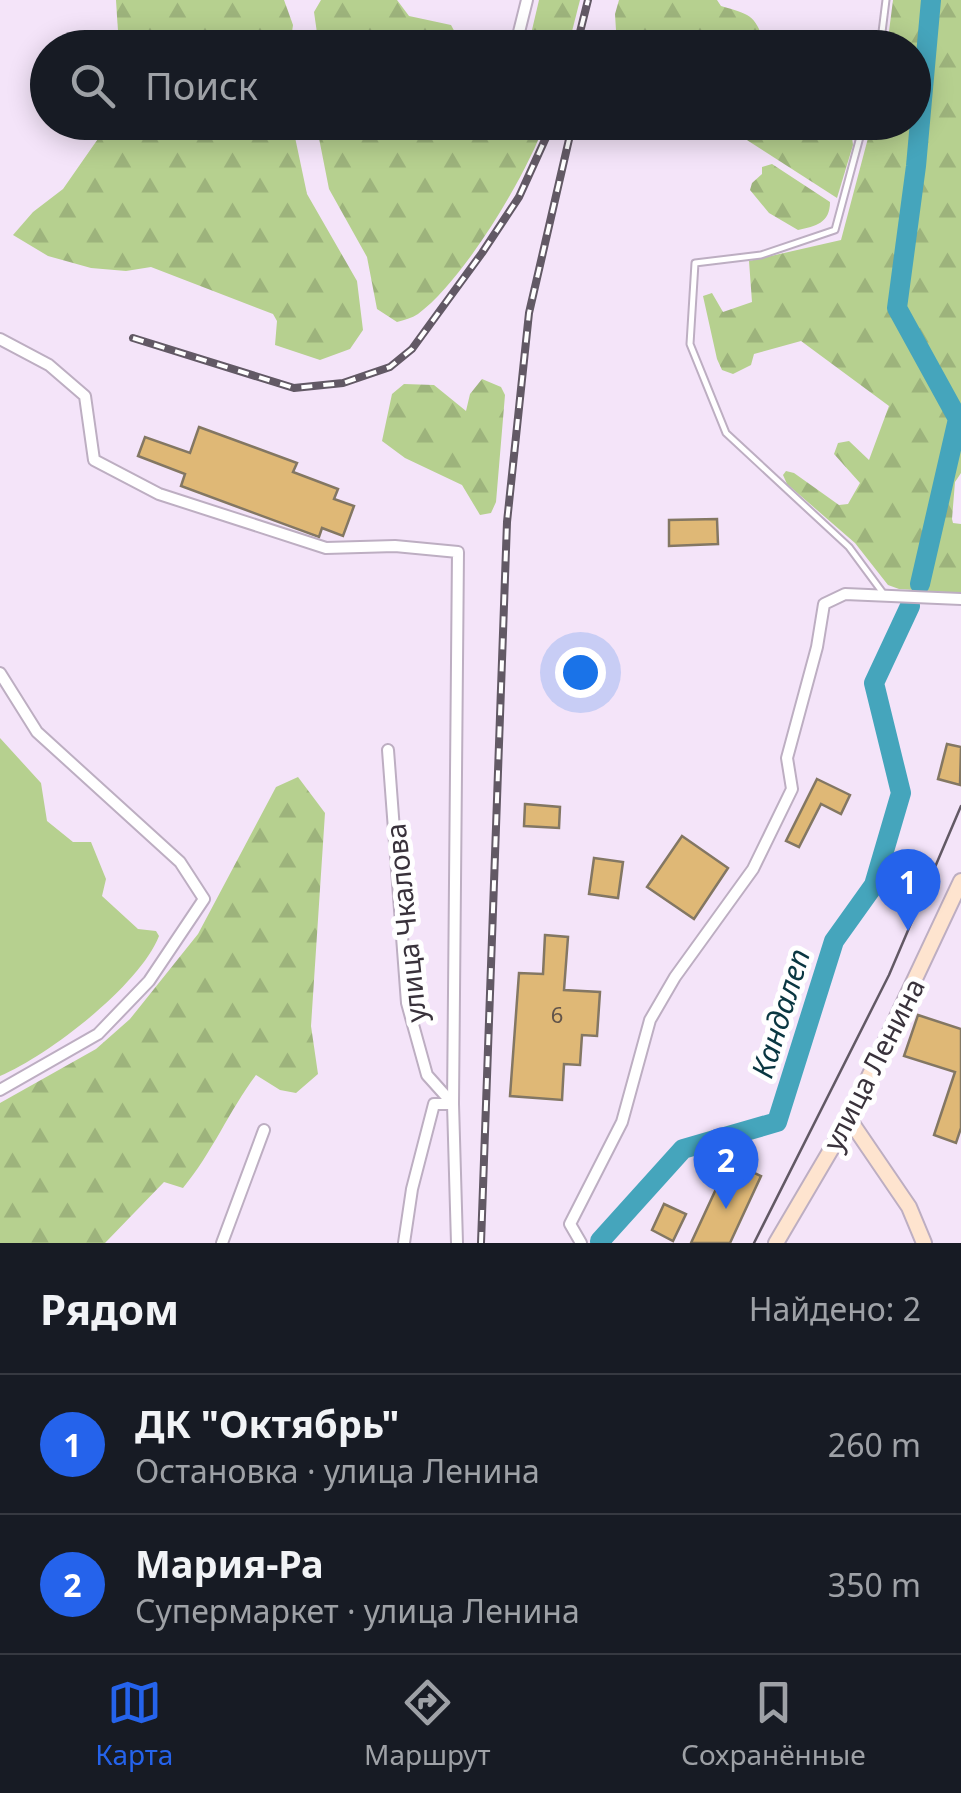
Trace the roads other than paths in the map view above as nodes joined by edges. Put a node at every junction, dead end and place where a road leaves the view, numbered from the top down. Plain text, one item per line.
1 (527, 0) edge
2 (886, 0) edge
3 (520, 30) edge
4 (882, 30) edge
5 (859, 140) edge
6 (0, 338) edge
7 (886, 597) junction
8 (961, 599) edge
9 (0, 673) edge
10 (388, 750) dead end
11 (961, 882) edge
12 (0, 1090) edge
13 (452, 1104) junction
14 (848, 1119) junction
15 (264, 1130) dead end
16 (222, 1243) edge
17 (404, 1243) edge
18 (457, 1243) edge
19 (581, 1243) edge
20 (776, 1243) edge
21 (924, 1243) edge

1 - 3 street
2 - 4 lane
5 - 7 lane
6 - 13 street
7 - 8 street
7 - 19 street
9 - 12 street
10 - 13 street, улица Чкалова
11 - 14 main road, улица Ленина
13 - 17 street
13 - 18 street
14 - 20 main road, улица Ленина
14 - 21 main road
15 - 16 street

